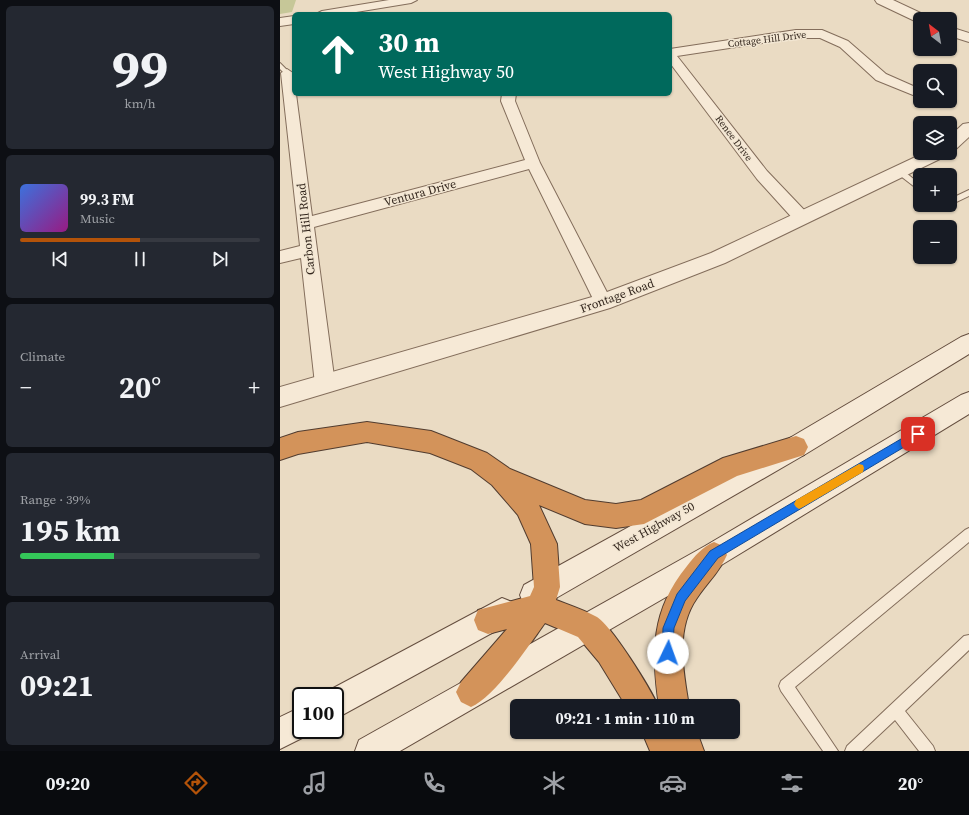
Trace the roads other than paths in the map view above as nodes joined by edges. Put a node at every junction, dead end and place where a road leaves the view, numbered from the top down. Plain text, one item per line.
1 (411, 0) edge
2 (882, 0) edge
3 (335, 12) edge
4 (913, 15) edge
5 (292, 20) edge
6 (280, 22) edge
7 (957, 33) edge
8 (969, 38) edge
9 (672, 54) edge
10 (672, 57) edge
11 (284, 69) edge
12 (913, 91) edge
13 (509, 96) edge
14 (969, 128) edge
15 (957, 139) edge
16 (924, 160) edge
17 (533, 163) junction
18 (901, 172) junction
19 (913, 182) edge
20 (969, 193) edge
21 (957, 199) edge
22 (802, 218) junction
23 (306, 222) junction
24 (308, 250) junction
25 (280, 257) edge
26 (603, 302) junction
27 (969, 343) edge
28 (325, 384) junction
29 (280, 397) edge
30 (969, 402) edge
31 (796, 447) junction
32 (280, 449) edge
33 (501, 478) junction
34 (969, 534) edge
35 (714, 555) junction
36 (544, 597) junction
37 (488, 620) joint
38 (588, 627) junction
39 (969, 641) edge
40 (471, 692) junction
41 (344, 699) edge
42 (639, 699) edge
43 (673, 699) edge
44 (895, 709) junction
45 (292, 727) edge
46 (280, 734) edge
47 (661, 739) edge
48 (685, 739) edge
49 (370, 751) edge
50 (667, 751) edge
51 (689, 751) edge
52 (831, 751) edge
53 (852, 751) edge
54 (928, 751) edge

1 - 3 street
2 - 4 main road
5 - 6 street
7 - 8 main road
9 - 12 street, Cottage Hill Drive
10 - 22 street, Renee Drive
11 - 23 street, Carbon Hill Road
13 - 17 street
14 - 15 main road
16 - 18 main road, Frontage Road
17 - 23 street, Ventura Drive
17 - 26 street
18 - 19 lane
18 - 22 main road, Frontage Road
20 - 21 lane
22 - 26 main road, Frontage Road
23 - 24 street, Carbon Hill Road
24 - 25 street
24 - 28 street, Carbon Hill Road
26 - 28 main road, Frontage Road
27 - 31 main road, West Highway 50
28 - 29 main road, Frontage Road
30 - 35 main road
31 - 33 highway
31 - 36 main road, West Highway 50
32 - 33 highway
33 - 36 highway
34 - 52 lane
35 - 38 main road
35 - 43 highway
36 - 37 highway
36 - 38 highway
36 - 40 highway
37 - 41 main road
38 - 40 main road
38 - 42 highway
39 - 44 lane
40 - 49 main road
44 - 53 lane
44 - 54 lane
45 - 46 main road
47 - 50 highway
48 - 51 highway

